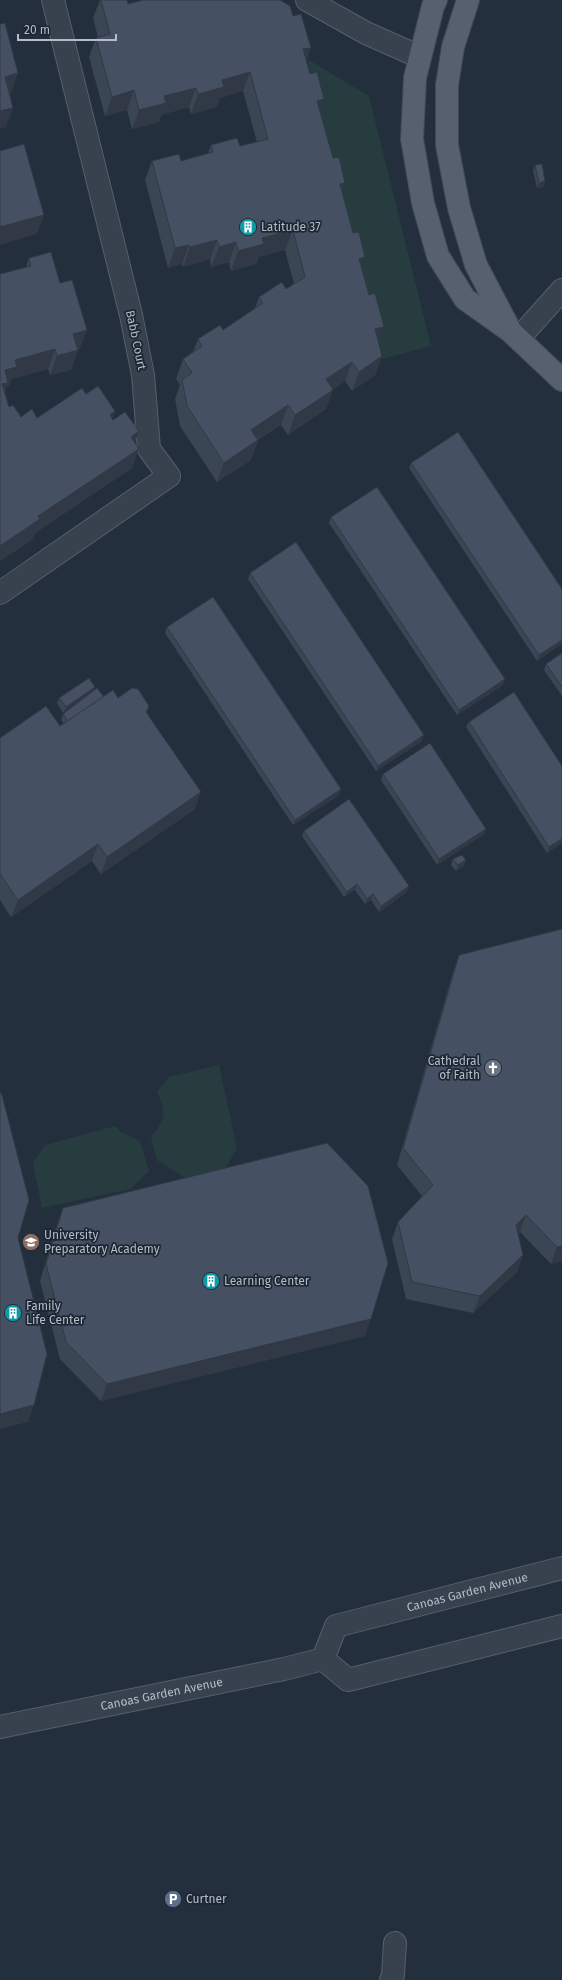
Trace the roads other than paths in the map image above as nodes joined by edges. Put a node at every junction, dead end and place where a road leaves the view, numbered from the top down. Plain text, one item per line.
1 (53, 0) edge
2 (307, 0) edge
3 (436, 0) edge
4 (468, 0) edge
5 (420, 57) junction
6 (562, 290) edge
7 (515, 334) junction
8 (562, 380) edge
9 (0, 593) edge
10 (562, 1568) edge
11 (562, 1626) edge
12 (323, 1659) junction
13 (0, 1727) edge
14 (394, 1944) dead end
15 (391, 1980) edge

1 - 9 street, Babb Court
2 - 5 street
3 - 5 main road
4 - 7 main road
5 - 7 main road
6 - 7 street
7 - 8 main road
10 - 12 street, Canoas Garden Avenue
11 - 12 street
12 - 13 street, Canoas Garden Avenue
14 - 15 street

